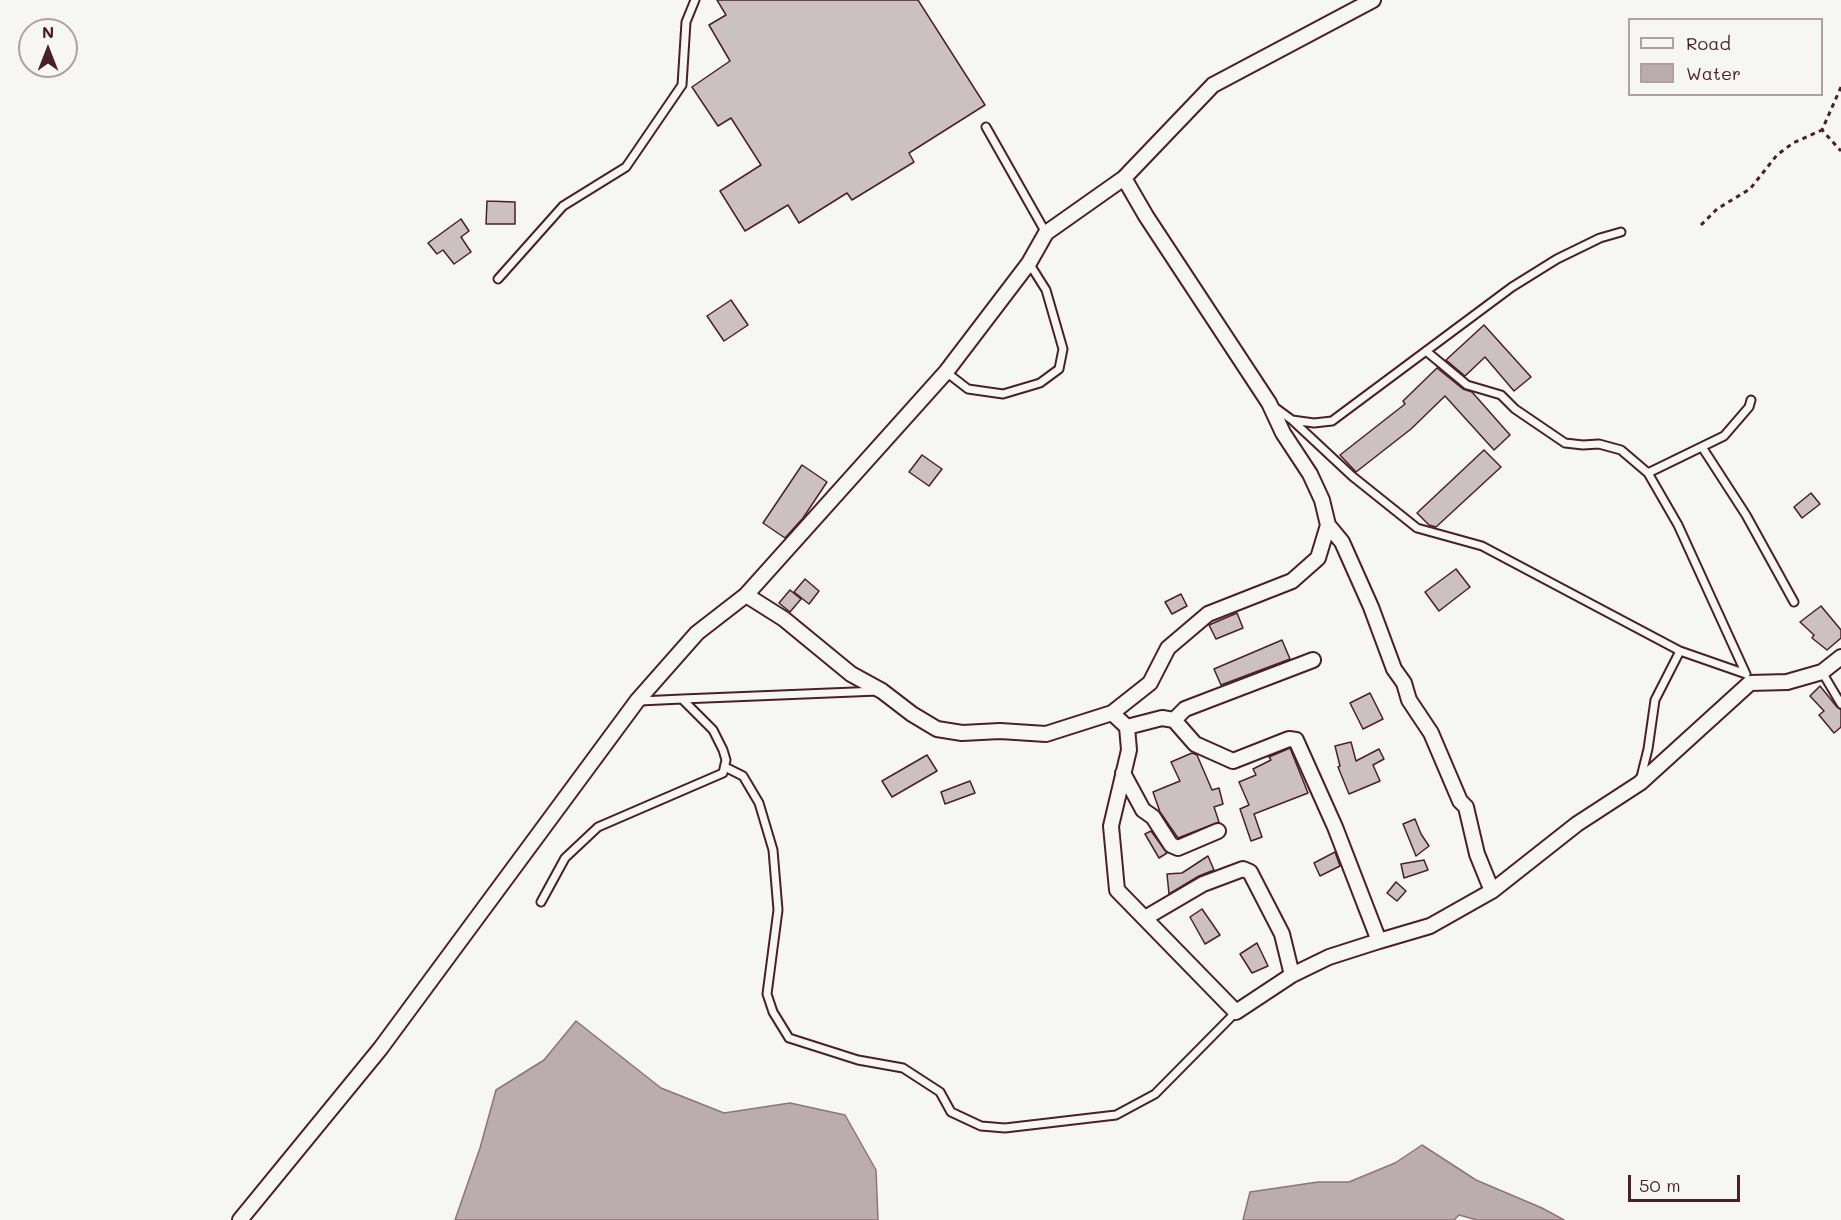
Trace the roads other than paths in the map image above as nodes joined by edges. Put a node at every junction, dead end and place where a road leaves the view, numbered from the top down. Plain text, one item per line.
1 (695, 0) edge
2 (1373, 0) edge
3 (986, 127) dead end
4 (1124, 178) junction
5 (1621, 232) dead end
6 (1046, 233) junction
7 (1029, 263) junction
8 (498, 279) dead end
9 (1426, 351) junction
10 (946, 372) junction
11 (1750, 400) dead end
12 (1269, 403) junction
13 (1292, 420) junction
14 (1702, 447) junction
15 (1648, 473) junction
16 (1328, 525) junction
17 (746, 595) junction
18 (1794, 602) dead end
19 (1680, 651) junction
20 (1841, 657) edge
21 (1312, 660) dead end
22 (1822, 672) junction
23 (1748, 679) junction
24 (882, 691) junction
25 (682, 699) junction
26 (637, 701) junction
27 (1841, 704) edge
28 (1112, 713) junction
29 (1174, 720) junction
30 (1127, 727) junction
31 (725, 767) junction
32 (1124, 773) junction
33 (1640, 783) junction
34 (1218, 831) dead end
35 (1492, 891) junction
36 (541, 902) dead end
37 (1145, 918) junction
38 (1379, 941) junction
39 (1292, 975) junction
40 (1236, 1012) junction
41 (240, 1220) edge

1 - 8 lane
2 - 4 street
3 - 6 lane
4 - 6 street
4 - 12 street
5 - 9 lane
6 - 7 street
7 - 10 street
7 - 10 lane
9 - 13 lane
9 - 15 lane
10 - 17 street
11 - 14 lane
12 - 13 lane
12 - 16 street
13 - 19 lane
14 - 15 lane
14 - 18 lane
15 - 23 lane
16 - 28 street
16 - 35 street
17 - 24 street
17 - 26 street
19 - 23 lane
19 - 33 lane
20 - 22 street
21 - 29 street
22 - 23 street
22 - 27 lane
23 - 33 street
24 - 25 lane
24 - 28 street
25 - 26 lane
25 - 31 lane
26 - 41 street
28 - 30 street
29 - 30 street
29 - 38 street
30 - 32 street
31 - 36 lane
31 - 40 lane
32 - 34 street
32 - 37 street
33 - 35 street
35 - 38 street
37 - 39 street
37 - 40 street
38 - 39 street
39 - 40 street

